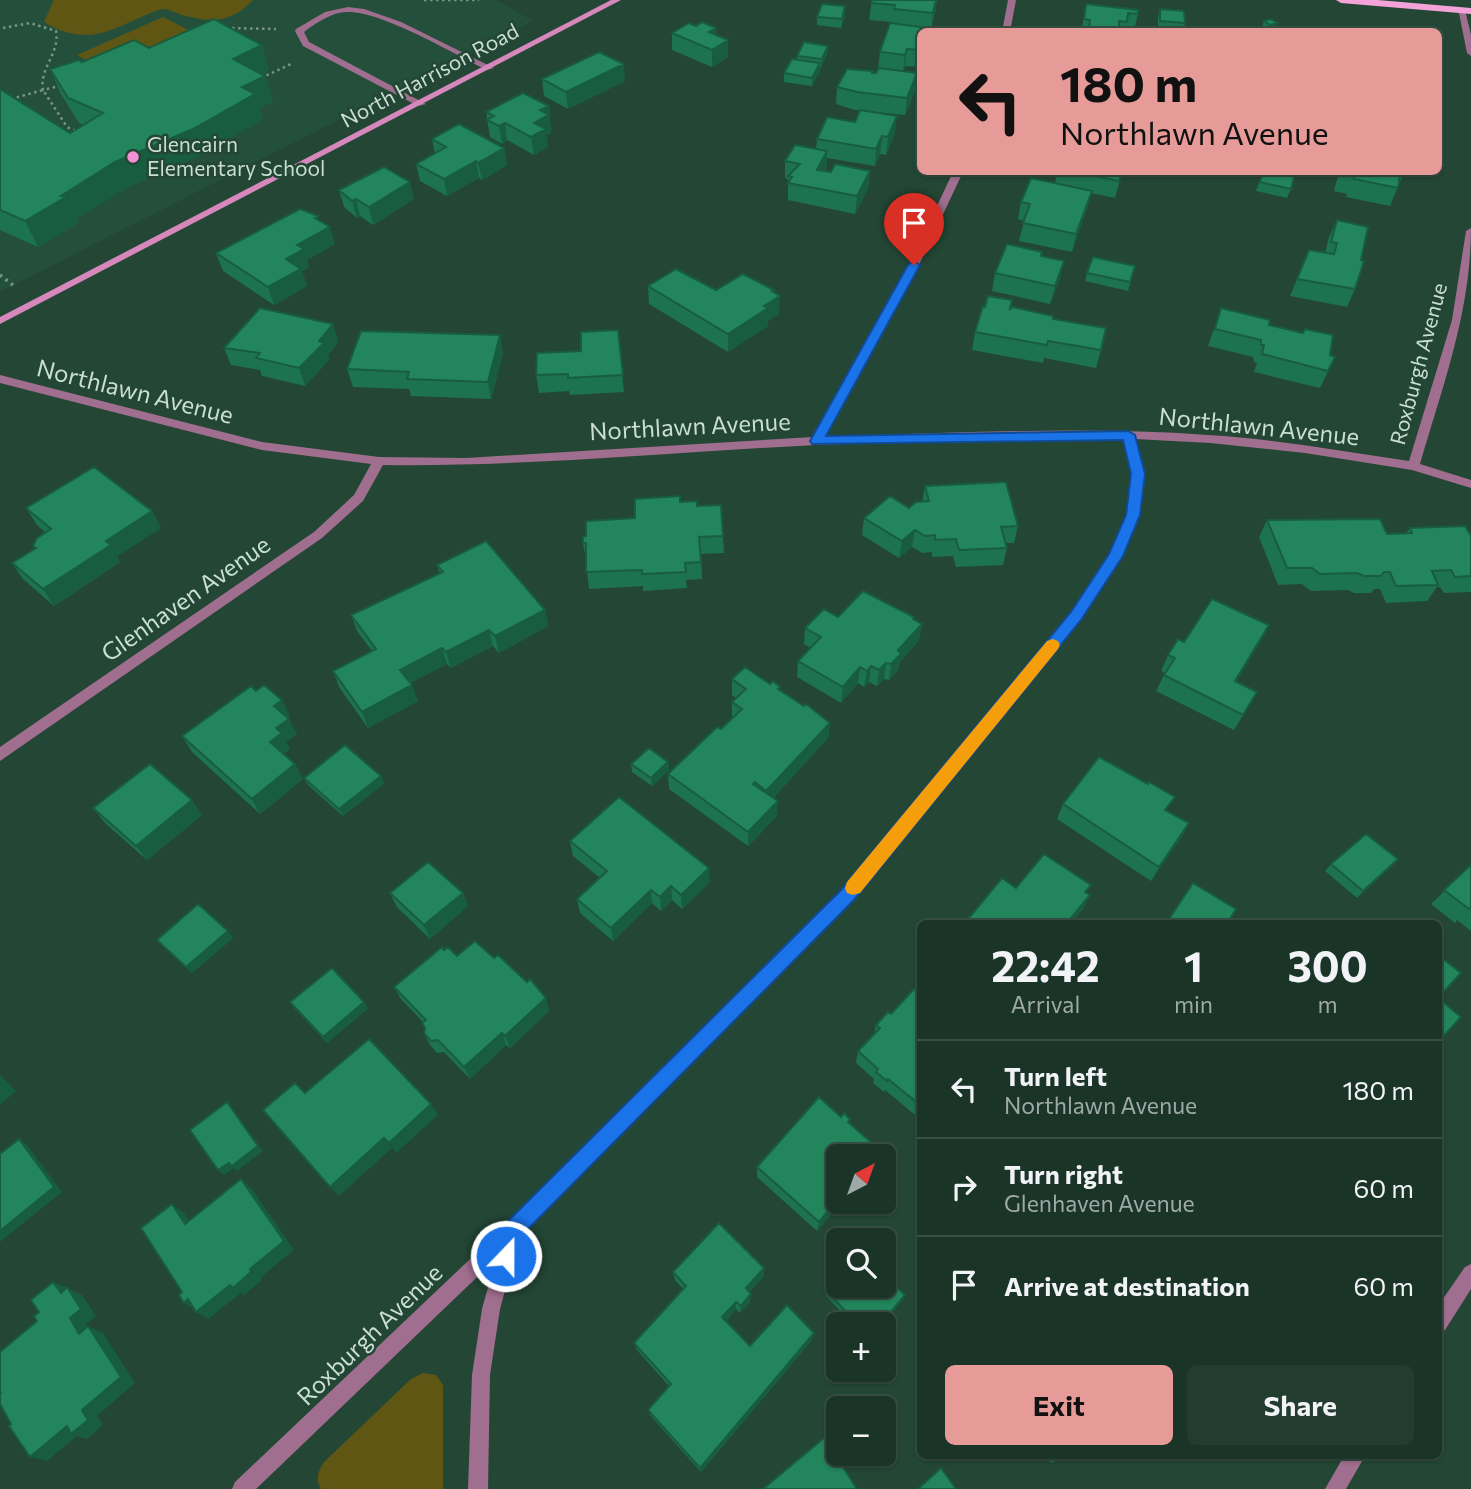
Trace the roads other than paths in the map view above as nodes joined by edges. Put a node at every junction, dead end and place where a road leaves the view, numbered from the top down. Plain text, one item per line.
1 (617, 0) edge
2 (1012, 0) edge
3 (1341, 0) edge
4 (1466, 11) edge
5 (1007, 28) edge
6 (1471, 53) edge
7 (490, 68) junction
8 (421, 103) junction
9 (957, 175) edge
10 (1471, 231) edge
11 (0, 321) edge
12 (0, 379) edge
13 (1128, 435) junction
14 (817, 441) junction
15 (379, 461) junction
16 (1413, 466) junction
17 (1471, 484) edge
18 (0, 755) edge
19 (513, 1230) junction
20 (1471, 1273) edge
21 (1442, 1317) edge
22 (1353, 1459) edge
23 (242, 1489) edge
24 (478, 1489) edge
25 (1335, 1489) edge

1 - 7 street, North Harrison Road
2 - 5 street
3 - 4 main road
4 - 6 street
7 - 8 street, North Harrison Road
7 - 8 street
8 - 11 street, North Harrison Road
9 - 14 street
10 - 16 street, Roxburgh Avenue
12 - 15 street, Northlawn Avenue
13 - 14 street, Northlawn Avenue
13 - 16 street, Northlawn Avenue
13 - 19 street, Roxburgh Avenue
14 - 15 street, Northlawn Avenue
15 - 18 street, Glenhaven Avenue
16 - 17 street, Northlawn Avenue
19 - 23 street, Roxburgh Avenue
19 - 24 street
20 - 21 street
22 - 25 street

